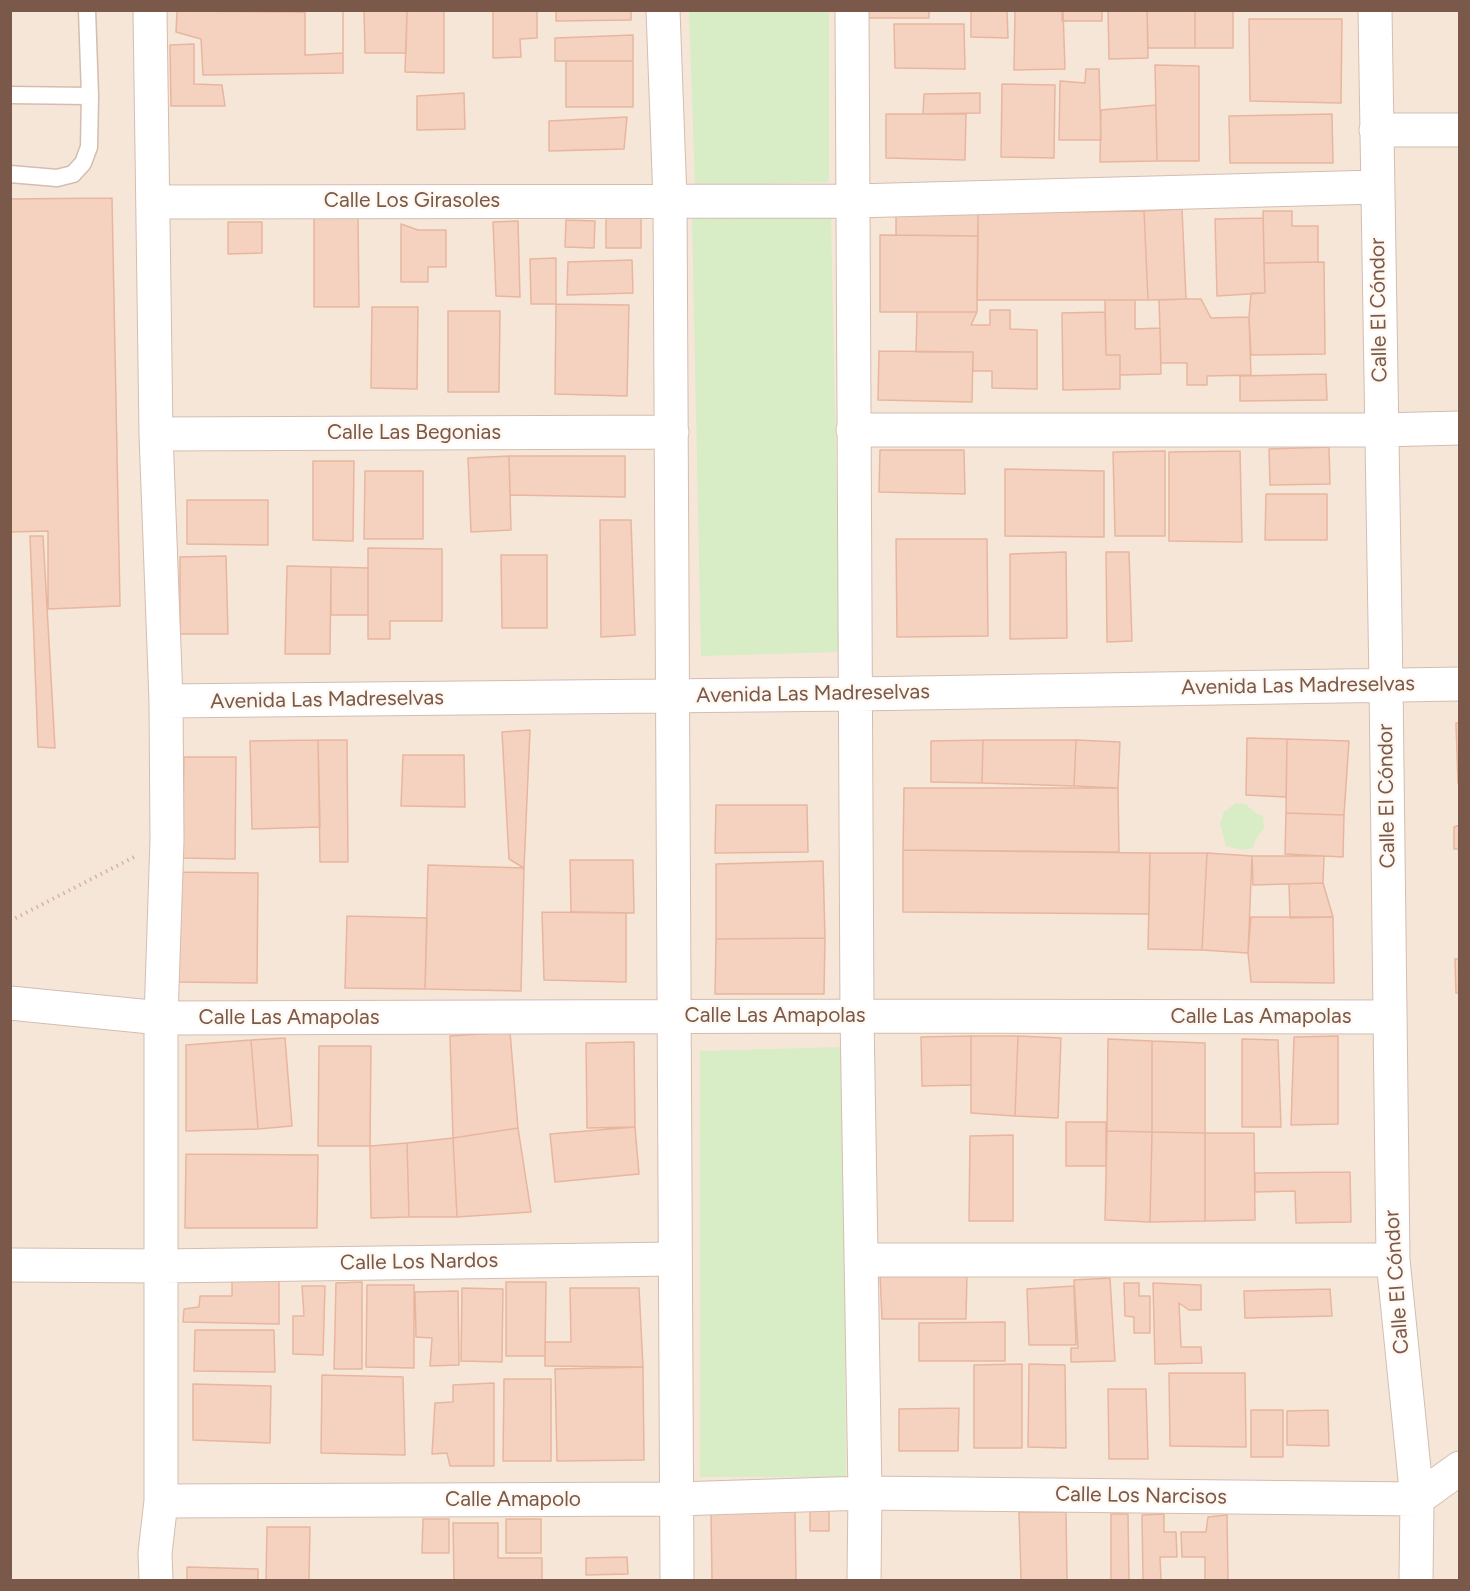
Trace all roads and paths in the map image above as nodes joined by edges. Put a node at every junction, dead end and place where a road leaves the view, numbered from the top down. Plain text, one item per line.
1 (87, 10) edge
2 (150, 10) edge
3 (663, 10) edge
4 (852, 10) edge
5 (1375, 10) edge
6 (10, 95) edge
7 (90, 96) junction
8 (1376, 130) junction
9 (1460, 130) edge
10 (10, 174) edge
11 (1377, 187) junction
12 (670, 200) junction
13 (854, 201) junction
14 (153, 202) junction
15 (1460, 428) edge
16 (853, 430) junction
17 (1381, 430) junction
18 (672, 432) junction
19 (156, 434) junction
20 (1386, 684) junction
21 (1460, 684) edge
22 (857, 694) junction
23 (673, 696) junction
24 (165, 701) junction
25 (166, 840) junction
26 (10, 921) edge
27 (10, 1004) edge
28 (857, 1016) junction
29 (674, 1017) junction
30 (1389, 1017) junction
31 (161, 1018) junction
32 (675, 1259) junction
33 (861, 1260) junction
34 (1393, 1260) junction
35 (10, 1265) edge
36 (162, 1266) junction
37 (1460, 1468) edge
38 (865, 1493) junction
39 (677, 1499) junction
40 (1417, 1499) junction
41 (161, 1501) junction
42 (156, 1581) edge
43 (677, 1581) edge
44 (864, 1581) edge
45 (1416, 1581) edge

1 - 7 lane
2 - 14 street
3 - 12 street
4 - 13 street
5 - 8 street, Calle El Cóndor
6 - 7 lane
7 - 10 lane
8 - 9 street
8 - 11 street, Calle El Cóndor
11 - 13 street, Calle Los Girasoles
11 - 17 street, Calle El Cóndor
12 - 13 street, Calle Los Girasoles
12 - 14 street, Calle Los Girasoles
12 - 18 street
13 - 16 street
14 - 19 street
15 - 17 street
16 - 17 street
16 - 22 street
17 - 20 street, Calle El Cóndor
18 - 19 street, Calle Las Begonias
18 - 23 street
19 - 24 street
20 - 21 street, Avenida Las Madreselvas
20 - 22 street, Avenida Las Madreselvas
20 - 30 street, Calle El Cóndor
22 - 23 street, Avenida Las Madreselvas
22 - 28 street
23 - 24 street, Avenida Las Madreselvas
23 - 29 street
24 - 25 street
25 - 26 path
25 - 31 street
27 - 31 street, Calle Las Amapolas
28 - 29 street, Calle Las Amapolas
28 - 30 street, Calle Las Amapolas
28 - 33 street
29 - 31 street, Calle Las Amapolas
29 - 32 street
30 - 34 street, Calle El Cóndor
31 - 36 street
32 - 36 street, Calle Los Nardos
32 - 39 street
33 - 34 street
33 - 38 street
34 - 40 street, Calle El Cóndor
35 - 36 street, Calle Los Nardos
36 - 41 street
37 - 40 street
38 - 39 street, Calle Amapolo
38 - 40 street, Calle Los Narcisos
38 - 44 street
39 - 41 street, Calle Amapolo
39 - 43 street
40 - 45 street, Calle El Cóndor
41 - 42 street

